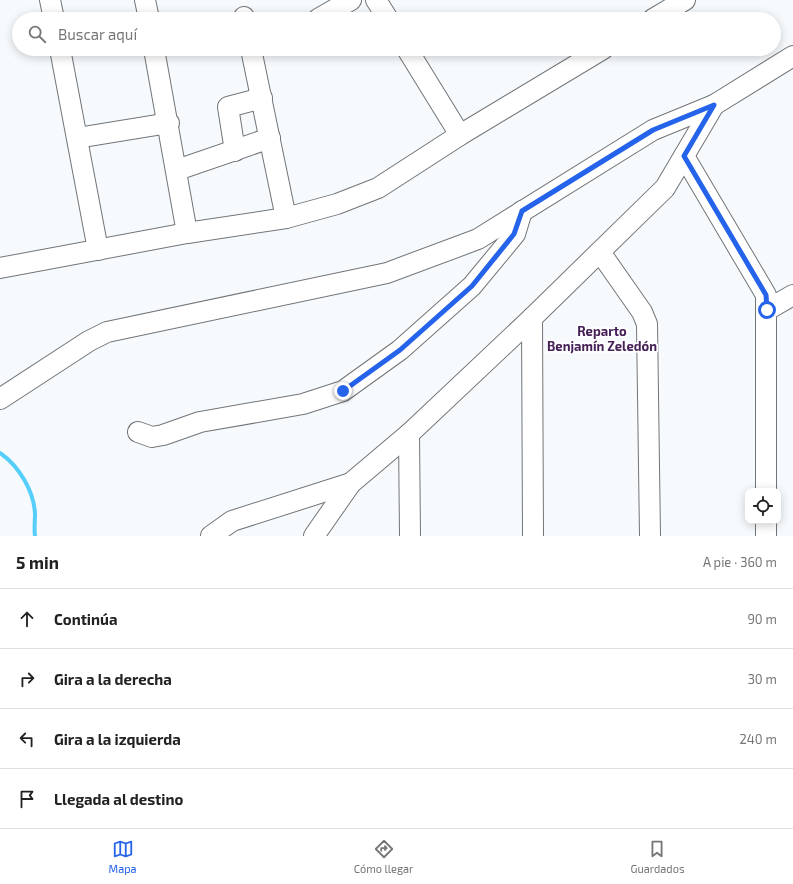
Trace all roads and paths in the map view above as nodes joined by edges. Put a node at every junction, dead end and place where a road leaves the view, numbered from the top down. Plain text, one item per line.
1 (50, 0) edge
2 (145, 0) edge
3 (351, 0) edge
4 (376, 0) edge
5 (685, 0) edge
6 (53, 12) edge
7 (148, 12) edge
8 (330, 12) edge
9 (384, 12) edge
10 (665, 12) edge
11 (61, 56) edge
12 (155, 56) edge
13 (253, 56) edge
14 (411, 56) edge
15 (591, 56) edge
16 (793, 56) edge
17 (262, 98) junction
18 (714, 105) junction
19 (169, 123) junction
20 (460, 135) junction
21 (77, 138) junction
22 (270, 138) junction
23 (235, 150) junction
24 (684, 156) junction
25 (177, 170) junction
26 (522, 211) junction
27 (286, 218) junction
28 (188, 233) junction
29 (98, 250) junction
30 (600, 252) junction
31 (0, 268) edge
32 (793, 295) edge
33 (767, 310) junction
34 (532, 318) junction
35 (0, 399) edge
36 (138, 432) dead end
37 (409, 434) junction
38 (351, 483) junction
39 (766, 488) edge
40 (766, 524) edge
41 (211, 536) edge
42 (314, 536) edge
43 (410, 536) edge
44 (532, 536) edge
45 (650, 536) edge
46 (766, 536) edge

1 - 6 street
2 - 7 street
3 - 8 street
4 - 9 street
5 - 10 street
11 - 21 street
12 - 19 street
13 - 17 street
14 - 20 street
15 - 20 street
16 - 18 street
17 - 22 street
17 - 23 street
18 - 24 street
18 - 26 street
19 - 21 street
19 - 25 street
20 - 27 street
21 - 29 street
22 - 23 street
22 - 27 street
23 - 25 street
24 - 30 street
24 - 33 street
25 - 28 street
26 - 35 street
26 - 36 street
27 - 28 street
28 - 29 street
29 - 31 street
30 - 34 street
30 - 45 street
32 - 33 street
33 - 39 street
34 - 37 street
34 - 44 street
37 - 38 street
37 - 43 street
38 - 41 street
38 - 42 street
40 - 46 street

